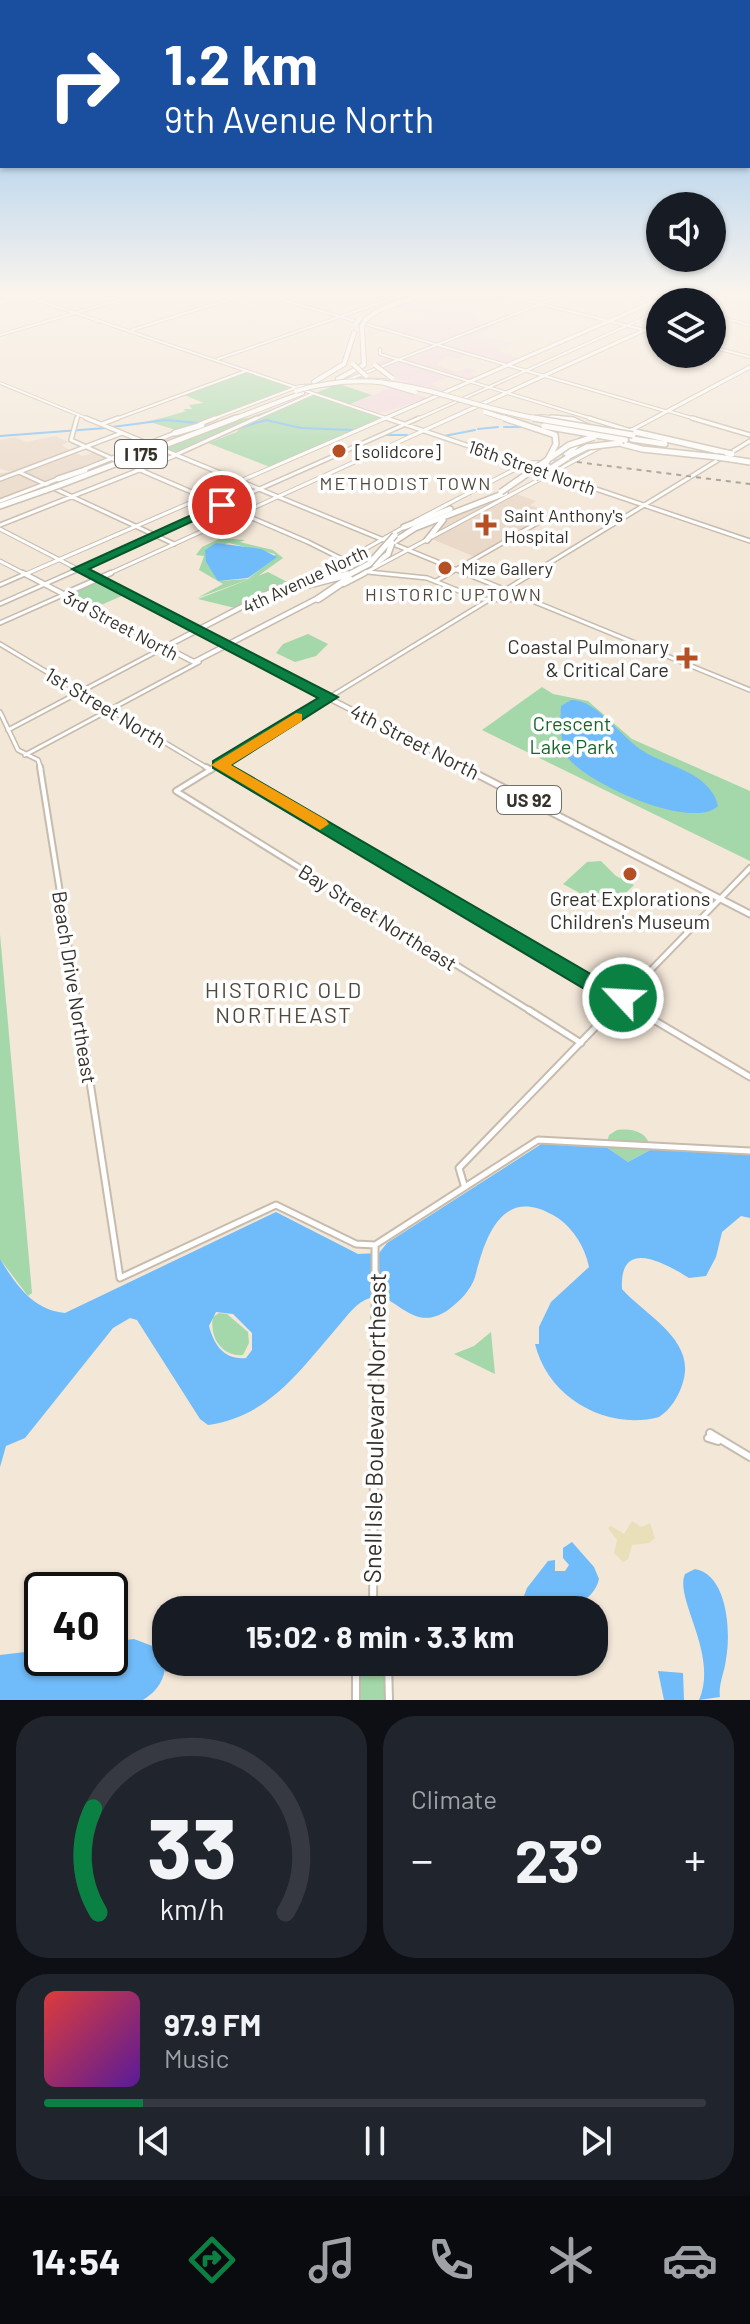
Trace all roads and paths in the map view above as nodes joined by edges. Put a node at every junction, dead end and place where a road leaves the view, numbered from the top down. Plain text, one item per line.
1 (235, 375) edge
2 (258, 375) edge
3 (326, 375) edge
4 (348, 375) edge
5 (359, 375) edge
6 (368, 375) edge
7 (389, 375) edge
8 (447, 375) edge
9 (484, 375) edge
10 (513, 375) edge
11 (732, 375) edge
12 (544, 376) joint
13 (469, 382) junction
14 (0, 383) edge
15 (332, 386) junction
16 (487, 387) junction
17 (298, 391) junction
18 (432, 392) junction
19 (314, 393) junction
20 (505, 393) junction
21 (460, 404) junction
22 (480, 410) junction
23 (497, 411) junction
24 (666, 411) junction
25 (74, 413) junction
26 (239, 413) junction
27 (386, 418) junction
28 (591, 419) junction
29 (221, 423) junction
30 (101, 424) junction
31 (404, 424) junction
32 (76, 426) junction
33 (423, 430) junction
34 (122, 433) junction
35 (175, 433) junction
36 (631, 434) junction
37 (750, 438) edge
38 (611, 441) junction
39 (150, 444) junction
40 (85, 447) junction
41 (160, 449) junction
42 (491, 449) dead end
43 (175, 455) junction
44 (729, 455) junction
45 (497, 456) junction
46 (566, 456) junction
47 (717, 457) junction
48 (748, 458) edge
49 (575, 460) junction
50 (116, 461) junction
51 (534, 461) junction
52 (515, 462) junction
53 (546, 463) junction
54 (523, 465) junction
55 (139, 470) junction
56 (19, 472) junction
57 (550, 474) junction
58 (0, 479) edge
59 (240, 481) junction
60 (60, 486) junction
61 (45, 488) junction
62 (258, 489) junction
63 (503, 492) junction
64 (72, 496) junction
65 (203, 497) junction
66 (277, 497) junction
67 (483, 499) junction
68 (0, 503) edge
69 (222, 505) junction
70 (645, 506) junction
71 (469, 507) junction
72 (241, 513) junction
73 (546, 518) dead end
74 (136, 526) junction
75 (0, 527) edge
76 (404, 527) junction
77 (155, 535) junction
78 (397, 536) junction
79 (382, 539) junction
80 (427, 540) junction
81 (749, 540) edge
82 (392, 543) junction
83 (174, 544) junction
84 (408, 550) junction
85 (60, 559) junction
86 (0, 561) edge
87 (345, 562) junction
88 (79, 569) junction
89 (456, 570) junction
90 (368, 572) junction
91 (25, 574) junction
92 (352, 574) junction
93 (98, 579) junction
94 (436, 581) junction
95 (44, 584) junction
96 (0, 585) edge
97 (506, 590) junction
98 (63, 595) junction
99 (264, 596) junction
100 (318, 599) junction
101 (487, 601) junction
102 (533, 601) junction
103 (0, 604) edge
104 (0, 623) edge
105 (199, 630) junction
106 (0, 644) edge
107 (229, 645) junction
108 (163, 648) junction
109 (240, 651) junction
110 (218, 652) junction
111 (199, 662) junction
112 (750, 690) edge
113 (80, 692) junction
114 (330, 697) junction
115 (110, 710) junction
116 (0, 712) edge
117 (32, 717) junction
118 (6, 724) junction
119 (8, 730) junction
120 (25, 755) junction
121 (219, 765) junction
122 (211, 770) junction
123 (750, 868) edge
124 (720, 899) junction
125 (750, 914) edge
126 (620, 1001) junction
127 (581, 1043) junction
128 (750, 1077) edge
129 (750, 1151) edge
130 (464, 1185) junction
131 (375, 1249) junction
132 (709, 1436) dead end
133 (750, 1457) edge
134 (373, 1596) edge
135 (356, 1676) edge
136 (388, 1676) edge
137 (356, 1700) edge
138 (389, 1700) edge

1 - 30 street
2 - 17 street, 16th Street North
3 - 17 highway, bridge
4 - 17 highway, bridge
5 - 15 street
6 - 21 highway, bridge
7 - 18 highway, bridge
8 - 13 street
9 - 13 main road
10 - 16 street
11 - 24 main road
12 - 20 main road
12 - 24 street
13 - 16 street
13 - 27 main road
14 - 25 street
15 - 17 street
15 - 19 street
16 - 20 street
16 - 31 street
17 - 18 highway, bridge
17 - 19 street, 16th Street North
17 - 21 highway, bridge
17 - 26 highway, I 175
17 - 29 highway, I 175
17 - 35 street
18 - 23 highway, bridge
19 - 27 street, 16th Street North
19 - 43 street
20 - 28 street
20 - 33 main road
21 - 22 highway, bridge
22 - 36 highway, bridge
22 - 53 highway, bridge
23 - 36 highway, bridge
23 - 46 highway, bridge
24 - 36 main road
24 - 36 main road
24 - 37 street
25 - 30 street
25 - 32 street
26 - 35 highway
26 - 50 highway, I 175
27 - 31 street, 16th Street North
27 - 59 main road
28 - 36 street
28 - 38 street
29 - 41 highway
29 - 50 highway, I 175
30 - 32 street
30 - 34 street
31 - 33 street, 16th Street North
31 - 62 street
32 - 40 street
33 - 45 street, 16th Street North
33 - 66 main road
34 - 39 street
34 - 40 street
35 - 39 street
36 - 38 main road
36 - 44 highway
36 - 44 highway
36 - 46 highway, bridge
36 - 47 highway
36 - 53 highway, bridge
37 - 70 street
38 - 47 highway
38 - 49 main road
39 - 41 street, bridge
39 - 50 street
40 - 50 street
40 - 56 street
41 - 43 street
42 - 45 street
43 - 55 street
43 - 59 street
44 - 47 highway, bridge
44 - 48 highway
45 - 52 street, 16th Street North
46 - 63 highway, bridge
49 - 51 main road, 4th Avenue North
49 - 57 main road
50 - 55 street
50 - 60 highway, I 175
51 - 52 main road
51 - 54 main road, 4th Avenue North
52 - 54 street, 16th Street North
53 - 63 highway, bridge
54 - 57 street, 16th Street North
54 - 76 main road, 4th Avenue North
55 - 64 street
55 - 65 street
56 - 58 street
56 - 61 street
57 - 70 street, 16th Street North
57 - 80 main road
59 - 62 street
59 - 65 main road
60 - 61 highway, I 175, bridge
60 - 64 street
61 - 68 highway, I 175
62 - 66 street
62 - 69 street
63 - 67 highway
63 - 71 highway
64 - 74 street
64 - 75 street
65 - 69 street
65 - 74 main road
66 - 72 main road
66 - 79 street
67 - 76 highway
67 - 78 highway
69 - 72 street
69 - 77 street
70 - 81 street, 16th Street North
70 - 97 street
71 - 78 highway
71 - 80 highway
72 - 83 main road
72 - 87 street
73 - 89 street
74 - 77 street
74 - 85 main road
75 - 85 main road, 4th Street North
76 - 79 main road, 4th Avenue North
77 - 83 street
77 - 88 street
78 - 82 highway, bridge
78 - 92 highway, bridge
79 - 84 street
79 - 87 main road, 4th Avenue North
80 - 84 main road
82 - 87 highway, bridge
82 - 92 highway, bridge
83 - 93 main road
84 - 89 street
84 - 90 main road
85 - 88 main road, 4th Street North
85 - 91 main road
86 - 91 main road, 3rd Street North
87 - 90 street
87 - 99 main road, 4th Avenue North
88 - 93 main road, 4th Street North
88 - 95 street
89 - 94 street
89 - 97 street
90 - 94 street
90 - 100 main road
91 - 95 main road, 3rd Street North
91 - 96 street
92 - 99 highway
92 - 100 highway
93 - 98 main road
93 - 105 main road, 4th Street North
94 - 101 street
95 - 98 main road, 3rd Street North
95 - 103 street
97 - 101 street
97 - 102 street
98 - 104 street
98 - 108 main road, 3rd Street North
99 - 105 main road, 4th Avenue North
100 - 107 main road
101 - 102 street
101 - 114 street
102 - 112 street
105 - 107 main road, 4th Street North
105 - 108 main road, 4th Avenue North
106 - 113 street, 1st Street North
107 - 109 main road, 4th Street North / US 92
107 - 110 main road
108 - 111 main road, 3rd Street North
108 - 113 street, 4th Avenue North
109 - 110 main road, US 92
109 - 114 main road, 4th Street North / US 92
110 - 111 main road
111 - 115 street
113 - 115 street, 1st Street North
113 - 117 street, 4th Avenue North
114 - 121 street
114 - 124 main road, 4th Street North / US 92
115 - 120 street
115 - 122 street, 1st Street North
116 - 118 street, Beach Drive Northeast
117 - 118 street
117 - 119 street
118 - 119 street, Beach Drive Northeast
119 - 120 street, Beach Drive Northeast
120 - 131 street, Beach Drive Northeast
121 - 122 street
121 - 126 street
122 - 127 street, Bay Street Northeast
123 - 124 street
124 - 125 main road, 4th Street North / US 92
124 - 126 street
126 - 127 street
126 - 128 street
127 - 130 street
129 - 130 street
130 - 131 street
131 - 134 street, Snell Isle Boulevard Northeast
132 - 133 street
135 - 137 street
136 - 138 street

